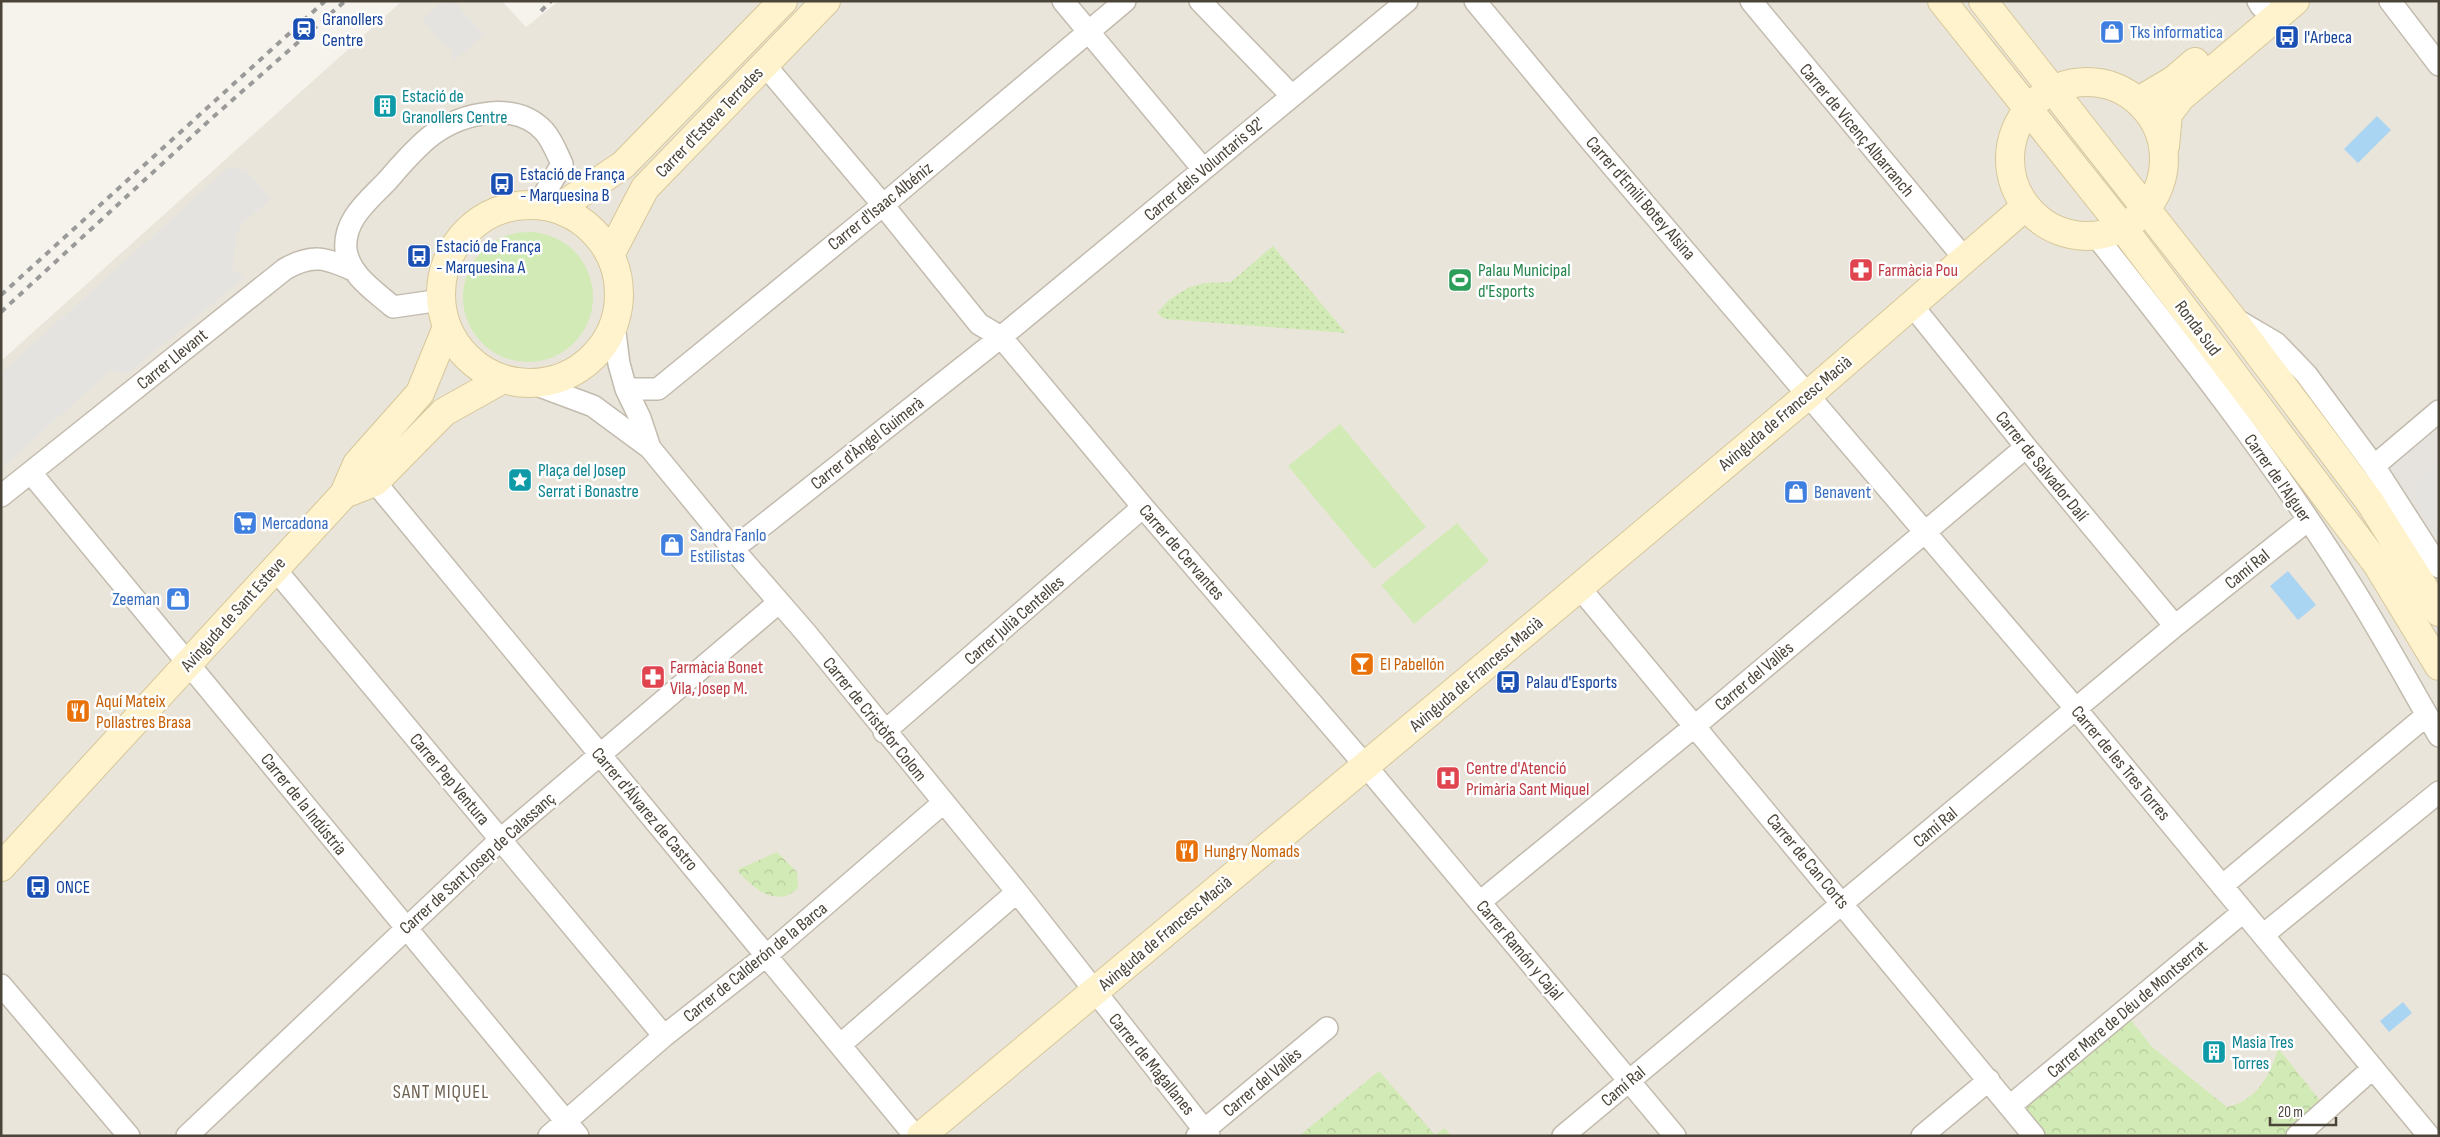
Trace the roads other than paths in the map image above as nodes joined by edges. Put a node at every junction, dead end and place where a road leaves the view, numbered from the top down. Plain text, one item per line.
1 (783, 1) edge
2 (826, 1) edge
3 (1062, 1) edge
4 (1125, 1) edge
5 (1200, 1) edge
6 (1407, 1) edge
7 (1475, 1) edge
8 (1751, 1) edge
9 (1942, 1) edge
10 (1982, 1) edge
11 (2295, 1) edge
12 (2390, 1) edge
13 (2262, 3) edge
14 (1090, 33) junction
15 (764, 64) junction
16 (2439, 65) edge
17 (2053, 89) junction
18 (1291, 95) junction
19 (2140, 100) junction
20 (2028, 108) junction
21 (2164, 152) junction
22 (1203, 169) junction
23 (883, 205) junction
24 (2026, 206) junction
25 (547, 207) junction
26 (2147, 210) junction
27 (2123, 228) junction
28 (2096, 236) junction
29 (610, 255) junction
30 (1964, 258) junction
31 (355, 271) junction
32 (441, 300) junction
33 (1911, 304) junction
34 (2232, 317) junction
35 (614, 325) junction
36 (447, 327) junction
37 (1001, 337) junction
38 (503, 379) junction
39 (534, 384) junction
40 (626, 389) junction
41 (1808, 395) junction
42 (2439, 411) edge
43 (2026, 447) junction
44 (650, 448) junction
45 (2374, 466) junction
46 (31, 473) junction
47 (375, 482) junction
48 (344, 494) junction
49 (1, 496) edge
50 (1143, 507) junction
51 (2308, 520) junction
52 (1926, 532) junction
53 (733, 549) junction
54 (2439, 567) edge
55 (275, 569) junction
56 (1579, 587) junction
57 (778, 603) junction
58 (2439, 612) edge
59 (2175, 626) junction
60 (189, 664) junction
61 (2439, 666) edge
62 (2076, 709) junction
63 (2427, 715) junction
64 (1695, 726) junction
65 (884, 732) junction
66 (2439, 736) edge
67 (599, 754) junction
68 (1365, 765) junction
69 (2439, 792) edge
70 (943, 803) junction
71 (501, 839) junction
72 (1, 867) edge
73 (2222, 886) junction
74 (1017, 892) junction
75 (1480, 902) junction
76 (1843, 903) junction
77 (2243, 912) junction
78 (405, 928) junction
79 (2263, 936) junction
80 (767, 955) junction
81 (1, 985) edge
82 (1094, 992) junction
83 (1327, 1028) dead end
84 (664, 1036) junction
85 (840, 1045) junction
86 (2373, 1068) junction
87 (1989, 1080) junction
88 (1630, 1081) junction
89 (2010, 1106) junction
90 (572, 1128) edge
91 (1204, 1134) edge
92 (2028, 1134) edge
93 (129, 1136) edge
94 (187, 1136) edge
95 (549, 1136) edge
96 (915, 1136) edge
97 (921, 1136) edge
98 (1563, 1136) edge
99 (1675, 1136) edge
100 (1922, 1136) edge
101 (2297, 1136) edge
102 (2429, 1136) edge

1 - 25 street, Carrer d'Esteve Terrades
2 - 15 street, Carrer d'Esteve Terrades
3 - 14 street
4 - 14 street, Carrer d'Isaac Albéniz
5 - 18 street
6 - 18 street, Carrer dels Voluntaris 92'
7 - 41 street, Carrer d'Emili Botey Alsina
8 - 30 street, Carrer de Vicenç Albarranch
9 - 20 street, Ronda Sud
10 - 17 street, Ronda Sud
11 - 21 street
12 - 16 street
13 - 19 street
14 - 22 street
14 - 23 street, Carrer d'Isaac Albéniz
15 - 23 street, Carrer de Cervantes
15 - 29 street, Carrer d'Esteve Terrades
17 - 19 street
17 - 20 street
17 - 26 street, Ronda Sud
18 - 22 street, Carrer dels Voluntaris 92'
19 - 21 street
20 - 24 street
20 - 27 street, Ronda Sud
21 - 26 street
22 - 37 street, Carrer dels Voluntaris 92'
23 - 37 street, Carrer de Cervantes
23 - 40 street, Carrer d'Isaac Albéniz
24 - 28 street
24 - 30 street, Avinguda de Francesc Macià
25 - 29 street
25 - 31 street, Carrer Llevant
25 - 32 street
26 - 27 street
26 - 34 street, Ronda Sud
27 - 28 street
27 - 61 street, Ronda Sud
28 - 51 street, Carrer de l'Alguer
29 - 35 street
30 - 33 street, Avinguda de Francesc Macià
31 - 32 street, Carrer Llevant
31 - 46 street, Carrer Llevant
32 - 36 street
33 - 41 street, Avinguda de Francesc Macià
33 - 43 street, Carrer de Salvador Dalí
34 - 45 street
34 - 58 street, Ronda Sud
35 - 39 street
35 - 40 street, Carrer de Cristòfor Colom
36 - 38 street
36 - 48 street, Avinguda de Sant Esteve
37 - 50 street, Carrer de Cervantes
37 - 53 street, Carrer d'Àngel Guimerà
38 - 39 street
38 - 47 street, Avinguda de Sant Esteve
39 - 44 street, Carrer de Cristòfor Colom
40 - 44 street, Carrer de Cristòfor Colom
41 - 52 street, Carrer de les Tres Torres
41 - 56 street, Avinguda de Francesc Macià
42 - 45 street
43 - 52 street, Carrer del Vallès
43 - 59 street, Carrer de Salvador Dalí
44 - 53 street, Carrer de Cristòfor Colom
45 - 54 street
46 - 49 street, Carrer Llevant
46 - 60 street, Carrer de la Indústria
47 - 48 street, Avinguda de Sant Esteve
47 - 67 street, Carrer d'Álvarez de Castro
48 - 55 street, Avinguda de Sant Esteve
50 - 65 street, Carrer Julià Centelles
50 - 68 street, Carrer de Cervantes
51 - 59 street, Camí Ral
51 - 63 street, Carrer de l'Alguer
52 - 62 street, Carrer de les Tres Torres
52 - 64 street, Carrer del Vallès
53 - 57 street, Carrer de Cristòfor Colom
55 - 60 street, Avinguda de Sant Esteve
55 - 71 street, Carrer Pep Ventura
56 - 64 street, Carrer de Can Corts
56 - 68 street, Avinguda de Francesc Macià
57 - 65 street, Carrer de Cristòfor Colom
57 - 67 street, Carrer de Sant Josep de Calassanç
59 - 62 street, Camí Ral
60 - 72 street, Avinguda de Sant Esteve
60 - 78 street, Carrer de la Indústria
62 - 73 street, Carrer de les Tres Torres
62 - 76 street, Camí Ral
63 - 66 street, Carrer de l'Alguer
63 - 73 street
64 - 75 street, Carrer del Vallès
64 - 76 street, Carrer de Can Corts
65 - 70 street, Carrer de Cristòfor Colom
67 - 71 street, Carrer de Sant Josep de Calassanç
67 - 80 street, Carrer d'Álvarez de Castro
68 - 75 street, Carrer Ramón y Cajal
68 - 82 street, Avinguda de Francesc Macià
69 - 79 street
70 - 74 street, Carrer de Cristòfor Colom
70 - 80 street, Carrer de Calderón de la Barca
71 - 78 street, Carrer de Sant Josep de Calassanç
71 - 84 street, Carrer Pep Ventura
73 - 77 street, Carrer de les Tres Torres
74 - 82 street, Carrer de Cristòfor Colom
74 - 85 street
75 - 88 street, Carrer Ramón y Cajal
76 - 87 street, Carrer de Can Corts
76 - 88 street, Camí Ral
77 - 79 street, Carrer de les Tres Torres
77 - 89 street, Carrer Mare de Déu de Montserrat
78 - 90 street, Carrer de la Indústria
78 - 94 street, Carrer de Sant Josep de Calassanç
79 - 86 street, Carrer de les Tres Torres
80 - 84 street, Carrer de Calderón de la Barca
80 - 85 street, Carrer d'Álvarez de Castro
81 - 93 street
82 - 91 street, Carrer de Magallanes
82 - 97 street, Avinguda de Francesc Macià
83 - 91 street, Carrer del Vallès
84 - 90 street, Carrer de Calderón de la Barca
85 - 96 street, Carrer d'Álvarez de Castro
86 - 101 street
86 - 102 street, Carrer de les Tres Torres
87 - 89 street, Carrer de Can Corts
87 - 100 street
88 - 98 street, Camí Ral
88 - 99 street, Carrer Ramón y Cajal
89 - 92 street, Carrer de Can Corts
90 - 95 street, Carrer de Calderón de la Barca

